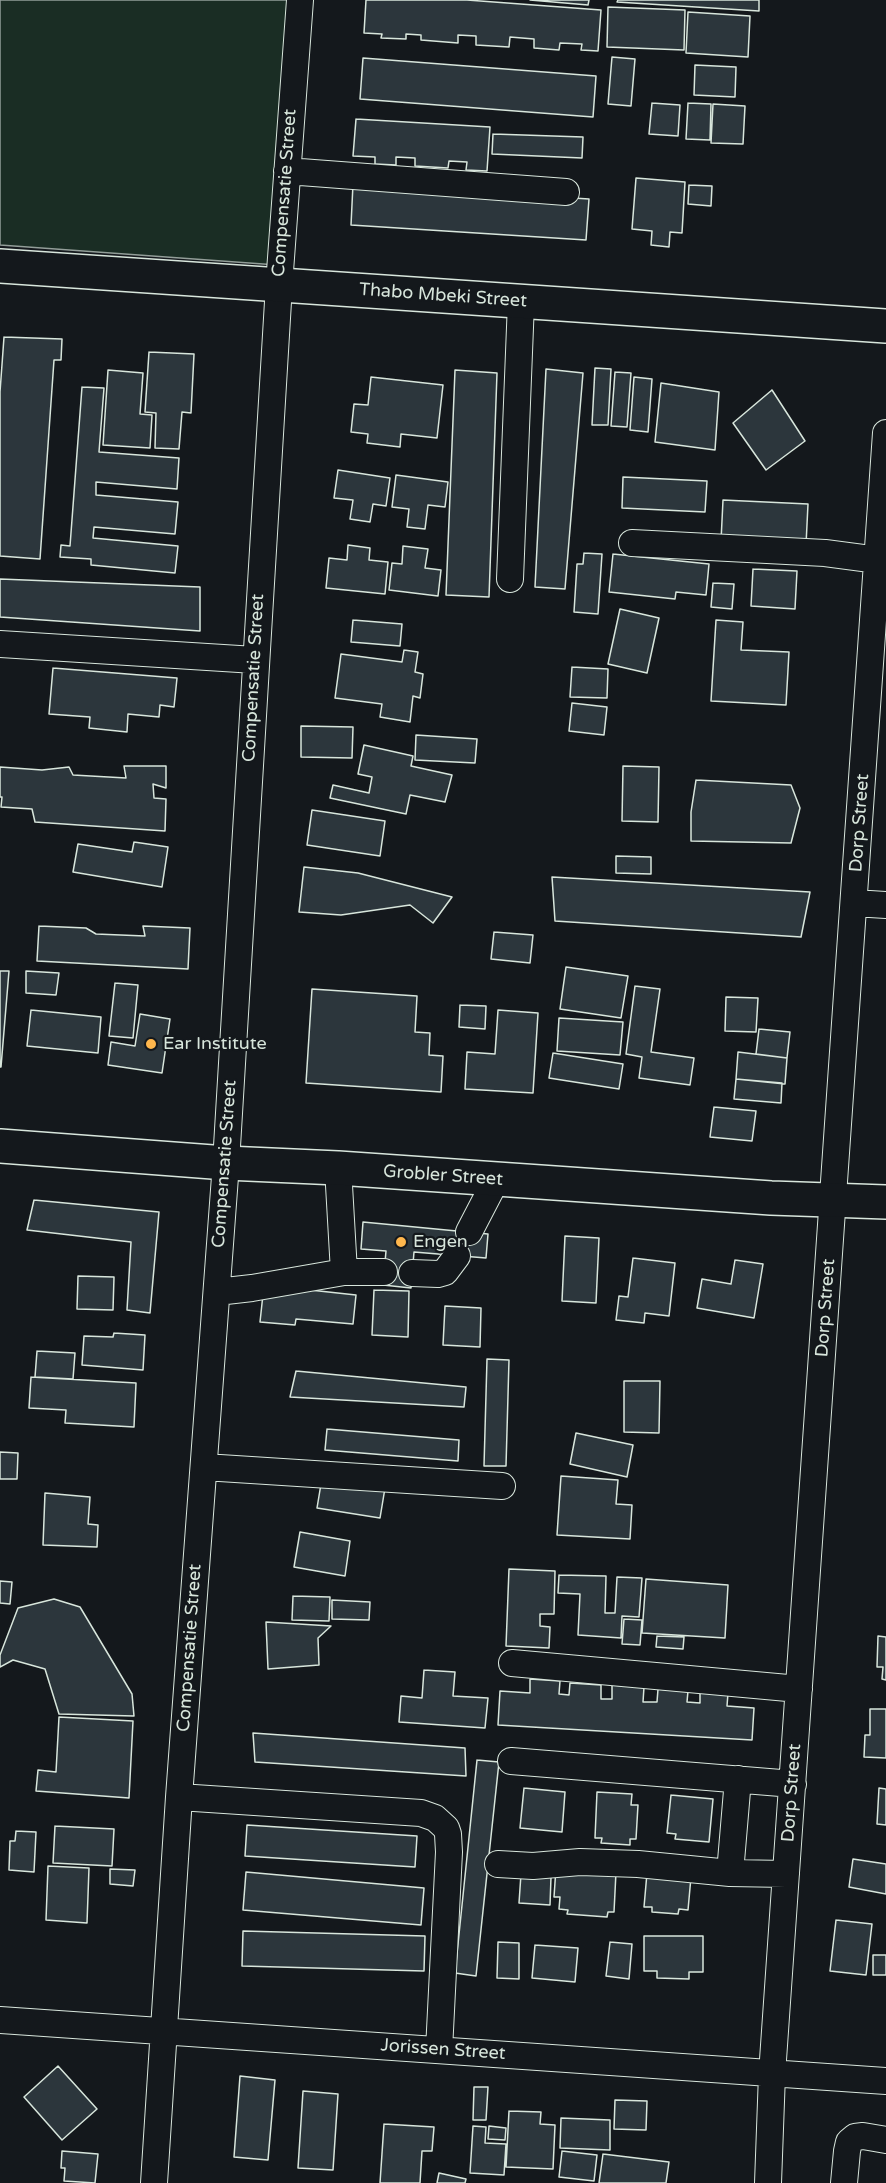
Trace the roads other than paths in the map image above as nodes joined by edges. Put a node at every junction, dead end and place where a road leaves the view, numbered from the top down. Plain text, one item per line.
1 (300, 0) edge
2 (287, 171) junction
3 (566, 192) dead end
4 (0, 266) edge
5 (279, 285) junction
6 (521, 302) junction
7 (886, 326) edge
8 (886, 433) edge
9 (632, 543) dead end
10 (881, 548) edge
11 (510, 579) dead end
12 (0, 644) edge
13 (255, 660) junction
14 (854, 903) junction
15 (886, 905) edge
16 (0, 1146) edge
17 (226, 1163) junction
18 (338, 1168) junction
19 (496, 1180) junction
20 (833, 1200) junction
21 (886, 1203) edge
22 (469, 1232) dead end
23 (457, 1256) dead end
24 (344, 1272) junction
25 (384, 1272) dead end
26 (412, 1273) dead end
27 (217, 1292) junction
28 (204, 1467) junction
29 (502, 1486) dead end
30 (512, 1663) dead end
31 (799, 1689) junction
32 (511, 1761) dead end
33 (738, 1779) junction
34 (793, 1784) junction
35 (179, 1797) junction
36 (498, 1864) dead end
37 (730, 1873) junction
38 (786, 1874) junction
39 (0, 2019) edge
40 (164, 2030) junction
41 (439, 2050) junction
42 (772, 2074) junction
43 (886, 2081) edge
44 (886, 2140) edge
45 (154, 2183) edge
46 (768, 2183) edge
47 (844, 2183) edge

1 - 2 street, Compensatie Street
2 - 3 street
2 - 5 street, Compensatie Street
4 - 5 main road, Thabo Mbeki Street
5 - 6 main road, Thabo Mbeki Street
5 - 13 street, Compensatie Street
6 - 7 main road, Thabo Mbeki Street
6 - 11 street
8 - 10 street, Dorp Street
9 - 10 street
10 - 14 street, Dorp Street
12 - 13 street
13 - 17 street, Compensatie Street
14 - 15 street
14 - 20 street, Dorp Street
16 - 17 main road, Grobler Street
17 - 18 main road, Grobler Street
17 - 27 street, Compensatie Street
18 - 19 main road, Grobler Street
18 - 24 street
19 - 20 main road, Grobler Street
19 - 22 street
20 - 21 main road, Grobler Street
20 - 31 street, Dorp Street
23 - 26 street
24 - 25 street
24 - 27 street
27 - 28 street, Compensatie Street
28 - 29 street
28 - 35 street, Compensatie Street
30 - 31 street
31 - 34 street, Dorp Street
32 - 33 street
33 - 34 street
33 - 37 street
34 - 38 street, Dorp Street
35 - 40 street, Compensatie Street
35 - 41 street
36 - 37 street
37 - 38 street
38 - 42 street, Dorp Street
39 - 40 street, Jorissen Street
40 - 41 street, Jorissen Street
40 - 45 street, Compensatie Street
41 - 42 street, Jorissen Street
42 - 43 street, Jorissen Street
42 - 46 street, Dorp Street
44 - 47 street

